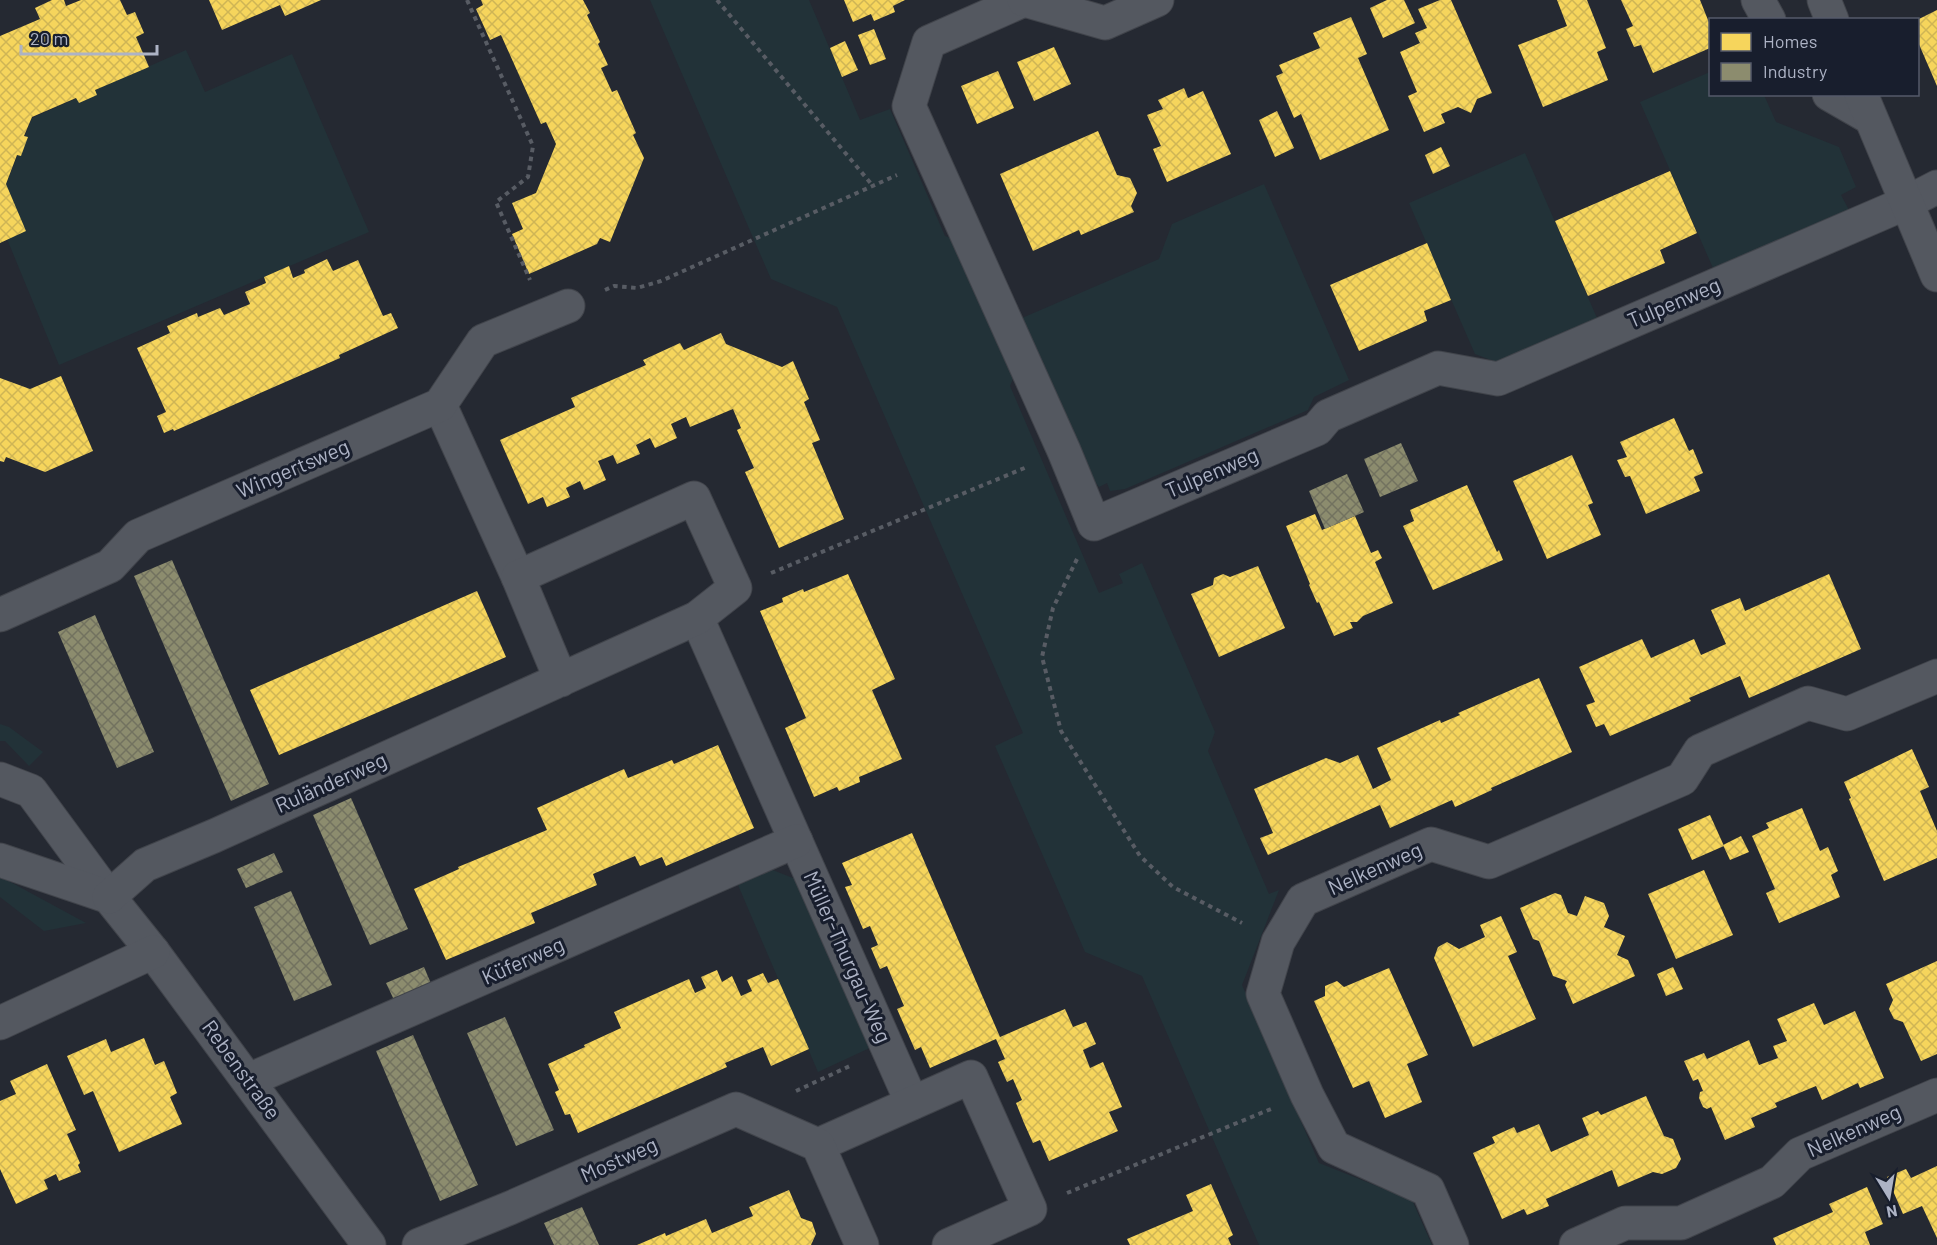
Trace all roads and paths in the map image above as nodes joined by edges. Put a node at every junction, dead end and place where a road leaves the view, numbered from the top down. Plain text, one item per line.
1 (467, 0) edge
2 (717, 0) edge
3 (1024, 0) edge
4 (1157, 0) edge
5 (1758, 0) edge
6 (1824, 0) edge
7 (1768, 18) edge
8 (1831, 18) edge
9 (1835, 96) edge
10 (1865, 106) edge
11 (934, 160) junction
12 (873, 186) junction
13 (1937, 187) edge
14 (1906, 203) junction
15 (1937, 275) edge
16 (637, 288) dead end
17 (556, 310) joint
18 (440, 405) junction
19 (1064, 452) junction
20 (1094, 524) junction
21 (518, 577) junction
22 (735, 588) junction
23 (0, 615) edge
24 (697, 618) junction
25 (1937, 676) edge
26 (561, 680) junction
27 (0, 779) edge
28 (796, 841) junction
29 (0, 860) edge
30 (109, 897) junction
31 (1278, 942) junction
32 (153, 952) junction
33 (0, 1023) edge
34 (888, 1049) junction
35 (249, 1080) junction
36 (1307, 1095) junction
37 (1937, 1095) edge
38 (912, 1103) junction
39 (736, 1109) junction
40 (818, 1145) junction
41 (1030, 1209) junction
42 (369, 1245) edge
43 (419, 1245) edge
44 (862, 1245) edge
45 (948, 1245) edge
46 (1452, 1245) edge
47 (1576, 1245) edge

1 - 17 path
2 - 12 path
3 - 4 street
3 - 11 street
5 - 7 street
6 - 8 street
9 - 10 street
10 - 14 street
11 - 12 path
11 - 19 street
12 - 16 path
13 - 14 street, Tulpenweg
14 - 15 street
14 - 20 street, Tulpenweg
17 - 18 street
18 - 21 street
18 - 23 street, Wingertsweg
19 - 20 street
19 - 22 path
20 - 31 path
21 - 22 street
21 - 26 street
22 - 24 street, Ruländerweg
24 - 26 street, Ruländerweg
24 - 28 street, Müller-Thurgau-Weg
25 - 31 street, Nelkenweg
26 - 30 street, Ruländerweg
27 - 30 street, Rebenstraße
28 - 34 street, Müller-Thurgau-Weg
28 - 35 street, Küferweg
29 - 30 street
30 - 32 street, Rebenstraße
31 - 36 street, Nelkenweg
32 - 33 street
32 - 35 street, Rebenstraße
34 - 38 street, Müller-Thurgau-Weg
34 - 39 path
35 - 42 street, Rebenstraße
36 - 41 path
36 - 46 street, Nelkenweg
37 - 47 street, Nelkenweg
38 - 40 street
38 - 41 street
39 - 40 street
39 - 43 street, Mostweg
40 - 44 street
41 - 45 street

